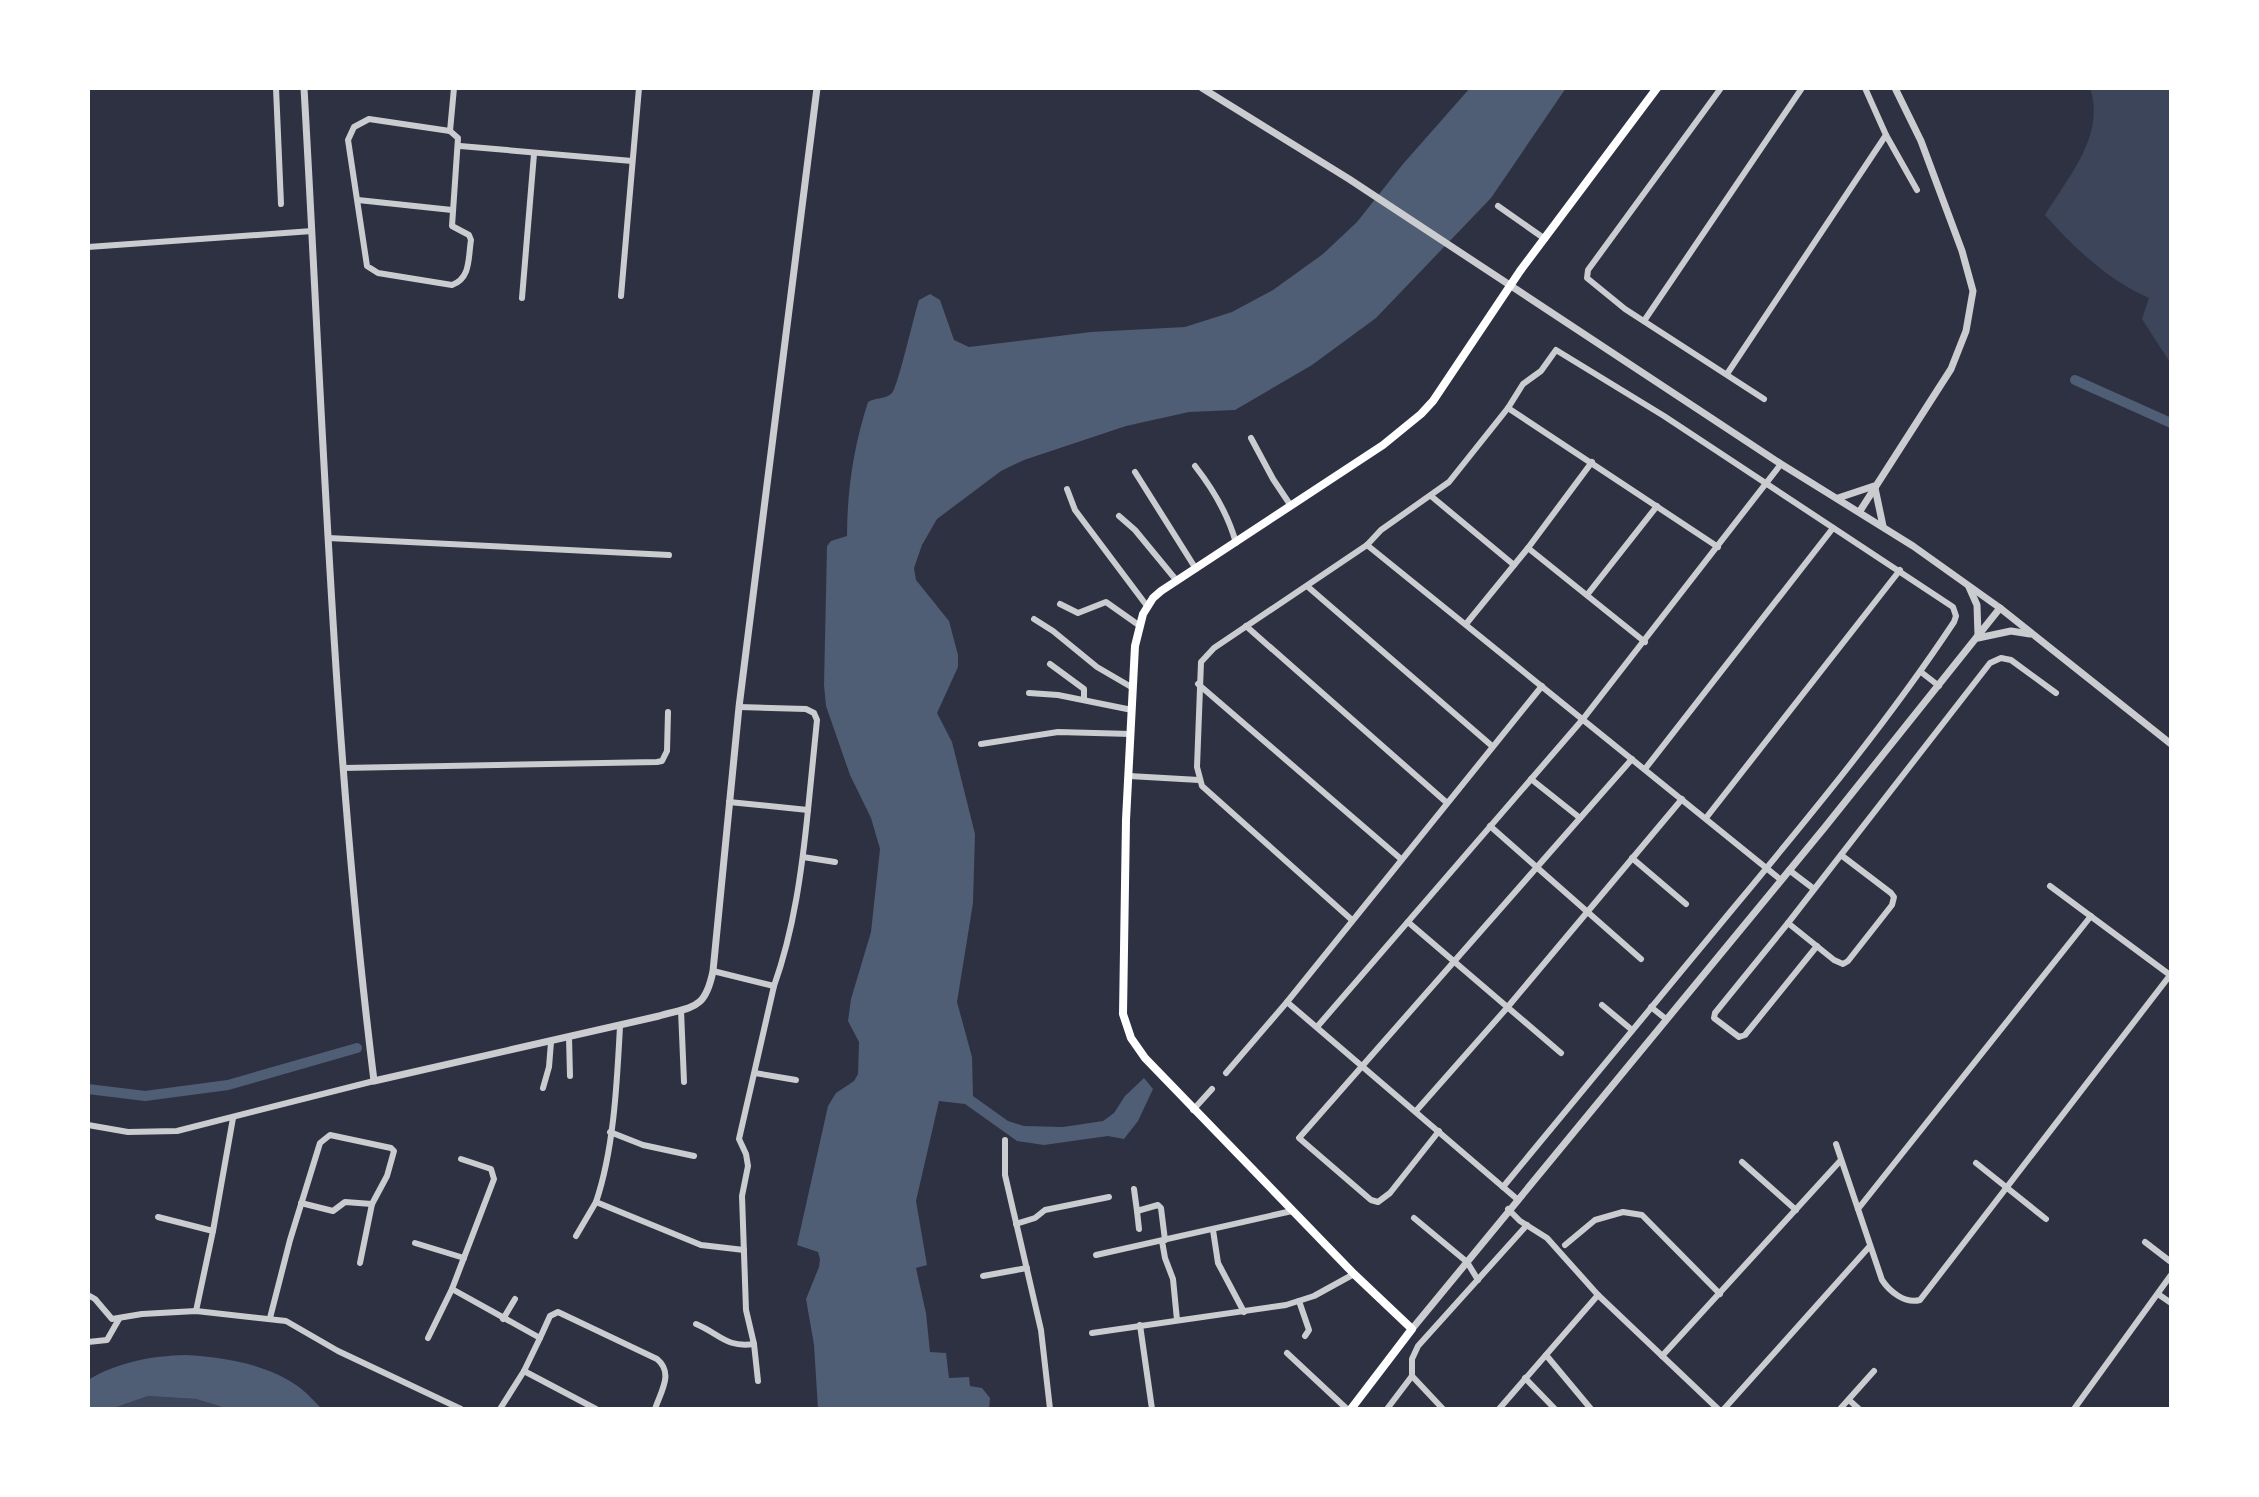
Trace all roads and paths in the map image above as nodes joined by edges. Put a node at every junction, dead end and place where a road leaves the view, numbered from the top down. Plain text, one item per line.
1 (276, 88) edge
2 (304, 88) edge
3 (454, 88) edge
4 (639, 88) edge
5 (817, 88) edge
6 (1202, 88) edge
7 (1657, 88) edge
8 (1721, 88) edge
9 (1802, 88) edge
10 (1865, 88) edge
11 (1895, 88) edge
12 (450, 131) junction
13 (1886, 135) junction
14 (460, 146) junction
15 (534, 154) junction
16 (632, 161) junction
17 (1917, 190) dead end
18 (358, 200) junction
19 (281, 204) dead end
20 (1498, 206) dead end
21 (452, 210) junction
22 (312, 231) junction
23 (1545, 239) junction
24 (88, 247) edge
25 (621, 296) dead end
26 (522, 298) dead end
27 (1644, 321) junction
28 (1727, 374) junction
29 (1764, 399) dead end
30 (1508, 408) junction
31 (1251, 438) dead end
32 (1592, 462) junction
33 (1781, 464) junction
34 (1195, 466) dead end
35 (1135, 472) dead end
36 (1766, 485) junction
37 (1875, 486) junction
38 (1067, 489) dead end
39 (1431, 496) junction
40 (1838, 498) junction
41 (1291, 506) junction
42 (1657, 506) junction
43 (1860, 511) junction
44 (1119, 516) dead end
45 (1883, 526) junction
46 (1833, 528) junction
47 (328, 538) junction
48 (1236, 543) junction
49 (1367, 545) junction
50 (1718, 547) junction
51 (1528, 548) junction
52 (669, 555) dead end
53 (1514, 565) junction
54 (1196, 569) junction
55 (1900, 570) junction
56 (1177, 581) junction
57 (1967, 583) junction
58 (1307, 586) junction
59 (1587, 595) junction
60 (1060, 604) dead end
61 (1147, 606) junction
62 (2000, 608) junction
63 (1034, 619) dead end
64 (1466, 624) junction
65 (1140, 626) junction
66 (1246, 626) junction
67 (2033, 634) junction
68 (1978, 638) junction
69 (1645, 642) junction
70 (1050, 664) dead end
71 (1921, 672) junction
72 (1198, 684) junction
73 (1542, 686) junction
74 (1939, 686) junction
75 (1133, 688) junction
76 (1029, 693) dead end
77 (2056, 693) dead end
78 (1084, 700) junction
79 (739, 707) junction
80 (1132, 710) junction
81 (668, 712) dead end
82 (1583, 719) junction
83 (1131, 734) junction
84 (981, 744) dead end
85 (2171, 744) edge
86 (1492, 746) junction
87 (1632, 759) junction
88 (343, 768) junction
89 (1645, 769) junction
90 (1129, 776) junction
91 (1531, 779) junction
92 (1199, 780) junction
93 (1682, 799) junction
94 (729, 802) junction
95 (1446, 802) junction
96 (808, 810) junction
97 (1580, 818) junction
98 (1706, 818) junction
99 (1490, 826) junction
100 (1841, 855) junction
101 (803, 857) junction
102 (1632, 858) junction
103 (1401, 859) junction
104 (835, 862) dead end
105 (1537, 867) junction
106 (1767, 868) junction
107 (1789, 870) junction
108 (1781, 880) junction
109 (2050, 886) dead end
110 (1814, 889) junction
111 (1686, 904) dead end
112 (1587, 912) junction
113 (2091, 916) junction
114 (1352, 920) junction
115 (1408, 922) junction
116 (1788, 923) junction
117 (1817, 946) junction
118 (1641, 959) dead end
119 (1454, 963) junction
120 (713, 971) junction
121 (2171, 975) edge
122 (774, 986) junction
123 (1287, 1002) junction
124 (1602, 1005) dead end
125 (1651, 1007) junction
126 (1506, 1009) junction
127 (681, 1010) junction
128 (1666, 1019) junction
129 (620, 1026) junction
130 (1317, 1027) junction
131 (1632, 1030) junction
132 (569, 1037) junction
133 (551, 1042) junction
134 (1561, 1053) dead end
135 (1362, 1065) junction
136 (755, 1073) junction
137 (1226, 1073) dead end
138 (570, 1076) dead end
139 (796, 1080) dead end
140 (374, 1081) junction
141 (684, 1082) dead end
142 (543, 1088) dead end
143 (1212, 1089) dead end
144 (1193, 1110) junction
145 (1416, 1111) junction
146 (233, 1118) junction
147 (88, 1125) edge
148 (1439, 1131) junction
149 (610, 1132) junction
150 (1005, 1140) dead end
151 (1836, 1144) dead end
152 (694, 1156) dead end
153 (461, 1159) dead end
154 (1841, 1160) junction
155 (1742, 1162) dead end
156 (1976, 1163) dead end
157 (1503, 1187) junction
158 (1134, 1189) dead end
159 (2007, 1189) junction
160 (1109, 1197) dead end
161 (1517, 1199) junction
162 (596, 1202) junction
163 (301, 1203) junction
164 (372, 1204) junction
165 (1858, 1209) junction
166 (1796, 1210) junction
167 (1137, 1211) junction
168 (1292, 1211) junction
169 (1510, 1212) junction
170 (158, 1217) dead end
171 (1414, 1218) dead end
172 (2046, 1219) dead end
173 (1524, 1223) junction
174 (1016, 1224) junction
175 (1139, 1229) dead end
176 (1213, 1230) junction
177 (213, 1231) junction
178 (576, 1236) dead end
179 (1164, 1241) junction
180 (2145, 1242) dead end
181 (415, 1243) dead end
182 (1565, 1245) dead end
183 (1869, 1247) junction
184 (744, 1250) junction
185 (1096, 1255) dead end
186 (464, 1258) junction
187 (2171, 1262) edge
188 (360, 1263) dead end
189 (1468, 1264) junction
190 (1027, 1268) junction
191 (1354, 1274) junction
192 (2171, 1275) edge
193 (983, 1276) dead end
194 (1477, 1277) junction
195 (452, 1289) junction
196 (1720, 1294) junction
197 (2158, 1294) junction
198 (88, 1295) edge
199 (1598, 1295) junction
200 (515, 1299) dead end
201 (1299, 1301) junction
202 (2171, 1303) edge
203 (196, 1311) junction
204 (1244, 1312) junction
205 (270, 1318) junction
206 (119, 1319) junction
207 (503, 1319) junction
208 (1177, 1320) junction
209 (696, 1324) dead end
210 (1140, 1325) junction
211 (1412, 1329) junction
212 (1092, 1333) dead end
213 (1305, 1336) dead end
214 (428, 1338) dead end
215 (540, 1338) junction
216 (88, 1342) edge
217 (754, 1344) junction
218 (1287, 1353) dead end
219 (1546, 1355) junction
220 (1662, 1356) junction
221 (524, 1371) junction
222 (1874, 1371) dead end
223 (1412, 1376) junction
224 (1525, 1378) junction
225 (758, 1381) dead end
226 (1849, 1400) junction
227 (461, 1409) edge
228 (500, 1409) edge
229 (596, 1409) edge
230 (655, 1409) edge
231 (1050, 1409) edge
232 (1152, 1409) edge
233 (1349, 1409) edge
234 (1387, 1409) edge
235 (1443, 1409) edge
236 (1499, 1409) edge
237 (1555, 1409) edge
238 (1591, 1409) edge
239 (1721, 1409) edge
240 (1840, 1409) edge
241 (1859, 1409) edge
242 (2074, 1409) edge

1 - 19 street
2 - 22 street
3 - 12 street
4 - 16 street
5 - 79 street
6 - 33 street
7 - 23 main road
8 - 27 street
9 - 27 street
10 - 13 street
11 - 37 street
12 - 14 street
12 - 18 street
13 - 17 street
13 - 28 street
14 - 15 street
14 - 21 street
15 - 16 street
15 - 26 street
16 - 25 street
18 - 21 street
18 - 21 street
20 - 23 street
22 - 24 street
22 - 47 street
23 - 41 main road
27 - 28 street
28 - 29 street
30 - 32 street
30 - 36 street
30 - 39 street
31 - 41 street
32 - 42 street
32 - 51 street
33 - 36 street
33 - 40 street
34 - 48 street
35 - 54 street
36 - 46 street
36 - 50 street
37 - 40 street
37 - 43 street
37 - 45 street
38 - 61 street
39 - 49 street
39 - 53 street
40 - 43 street
41 - 48 main road
42 - 50 street
42 - 59 street
43 - 45 street
44 - 56 street
45 - 57 street
46 - 55 street
46 - 89 street
47 - 52 street
47 - 88 street
48 - 54 main road
49 - 58 street
49 - 64 street
50 - 69 street
51 - 53 street
51 - 59 street
53 - 64 street
54 - 56 main road
55 - 71 street
55 - 98 street
56 - 61 main road
57 - 62 street
57 - 68 street
58 - 66 street
58 - 86 street
59 - 69 street
60 - 65 street
61 - 65 main road
62 - 67 street
62 - 68 street
63 - 75 street
64 - 73 street
65 - 75 main road
66 - 72 street
66 - 95 street
67 - 68 street
67 - 85 street
68 - 74 street
69 - 82 street
70 - 78 street
71 - 74 street
71 - 106 street
72 - 92 street
72 - 103 street
73 - 82 street
73 - 86 street
74 - 107 street
75 - 80 main road
76 - 78 street
77 - 100 street
78 - 80 street
79 - 94 street
79 - 96 street
80 - 83 main road
81 - 88 street
82 - 87 street
82 - 91 street
83 - 84 street
83 - 90 main road
86 - 95 street
87 - 89 street
87 - 97 street
88 - 140 street
89 - 93 street
90 - 92 street
90 - 144 main road
91 - 97 street
91 - 99 street
92 - 114 street
93 - 98 street
93 - 102 street
94 - 96 street
94 - 120 street
95 - 103 street
96 - 101 street
97 - 105 street
98 - 106 street
99 - 105 street
99 - 115 street
100 - 110 street
100 - 117 street
101 - 104 street
101 - 122 street
102 - 111 street
102 - 112 street
103 - 114 street
105 - 112 street
105 - 119 street
106 - 108 street
106 - 125 street
107 - 108 street
107 - 110 street
108 - 128 street
109 - 113 street
110 - 116 street
112 - 118 street
112 - 126 street
113 - 121 street
113 - 165 street
114 - 123 street
115 - 119 street
115 - 130 street
116 - 117 street
116 - 117 street
119 - 126 street
119 - 135 street
120 - 122 street
120 - 127 street
121 - 159 street
122 - 136 street
123 - 130 street
123 - 137 street
124 - 131 street
125 - 128 street
125 - 131 street
126 - 134 street
126 - 145 street
127 - 129 street
127 - 141 street
128 - 161 street
129 - 132 street
129 - 149 street
130 - 135 street
131 - 157 street
132 - 133 street
132 - 138 street
133 - 140 street
133 - 142 street
135 - 145 street
135 - 148 street
136 - 139 street
136 - 184 street
140 - 146 street
143 - 144 street
144 - 168 main road
145 - 148 street
146 - 147 street
146 - 177 street
148 - 157 street
149 - 152 street
149 - 162 street
150 - 174 street
151 - 154 street
153 - 186 street
154 - 165 street
154 - 166 street
155 - 166 street
156 - 159 street
157 - 161 street
158 - 167 street
159 - 172 street
159 - 183 street
160 - 174 street
161 - 169 street
162 - 178 street
162 - 184 street
163 - 164 street
163 - 164 street
163 - 205 street
164 - 188 street
165 - 183 street
166 - 196 street
167 - 175 street
167 - 179 street
168 - 176 street
168 - 191 main road
169 - 173 street
169 - 189 street
170 - 177 street
171 - 189 street
173 - 194 street
173 - 199 street
174 - 190 street
176 - 179 street
176 - 204 street
177 - 203 street
179 - 185 street
179 - 208 street
180 - 187 street
181 - 186 street
182 - 196 street
183 - 239 street
184 - 217 street
186 - 195 street
189 - 194 street
189 - 211 street
190 - 193 street
190 - 231 street
191 - 201 street
191 - 211 main road
192 - 197 street
194 - 223 street
195 - 207 street
195 - 214 street
196 - 220 street
197 - 202 street
197 - 242 street
198 - 206 street
199 - 219 street
199 - 220 street
200 - 207 street
201 - 204 street
201 - 213 street
203 - 205 street
203 - 206 street
204 - 208 street
205 - 227 street
206 - 216 street
207 - 215 street
208 - 210 street
209 - 217 street
210 - 212 street
210 - 232 street
211 - 233 main road
215 - 221 street
215 - 230 street
217 - 225 street
218 - 233 street
219 - 224 street
219 - 238 street
220 - 239 street
221 - 228 street
221 - 229 street
222 - 226 street
223 - 234 street
223 - 235 street
224 - 236 street
224 - 237 street
226 - 240 street
226 - 241 street

